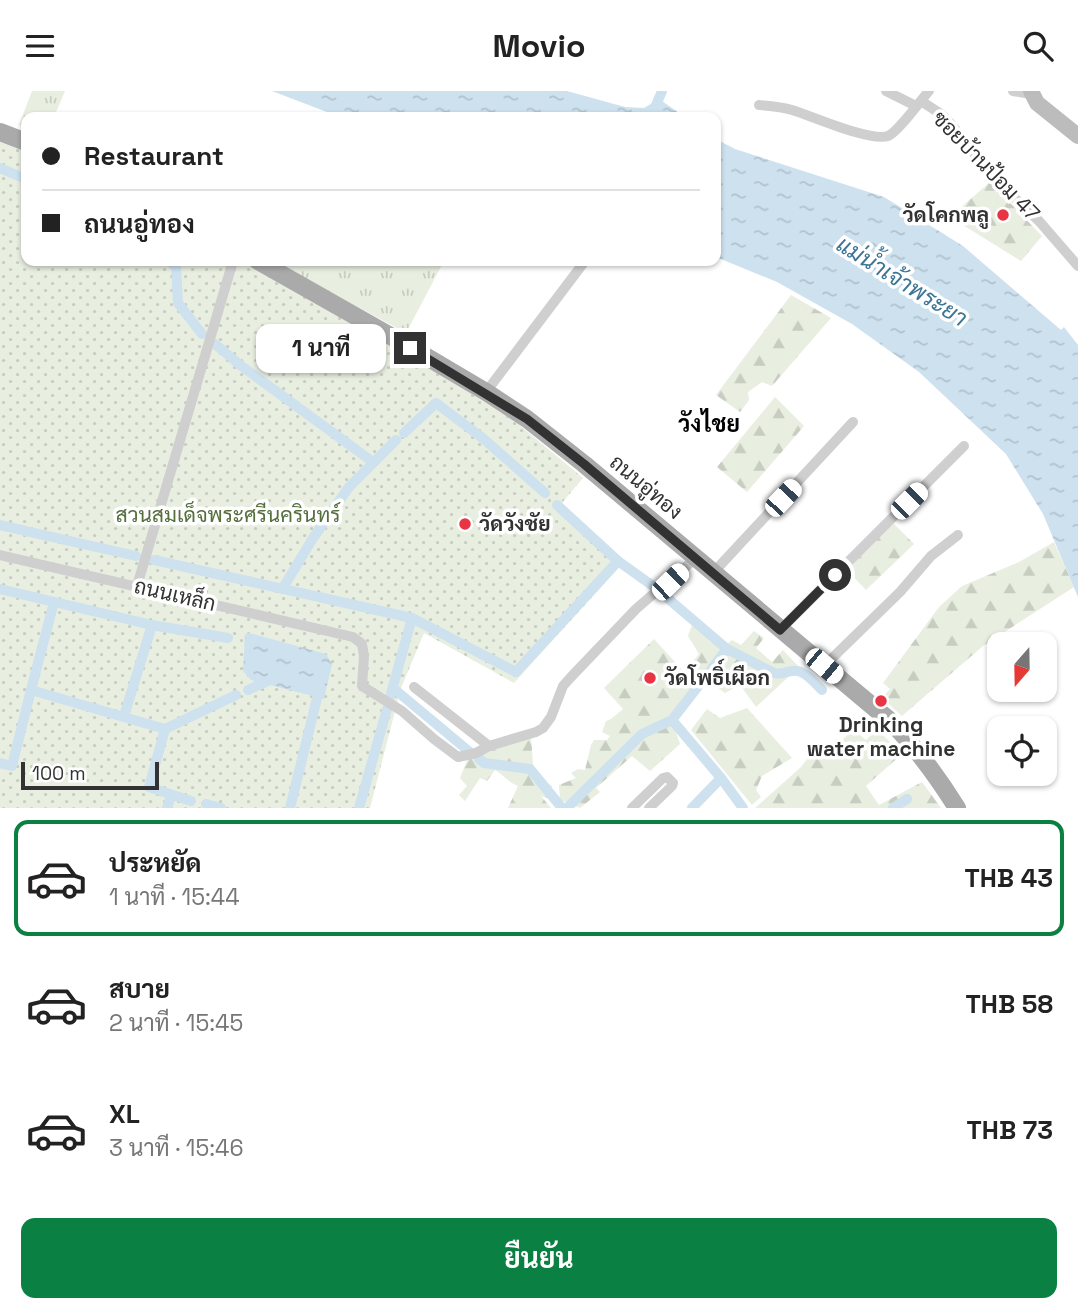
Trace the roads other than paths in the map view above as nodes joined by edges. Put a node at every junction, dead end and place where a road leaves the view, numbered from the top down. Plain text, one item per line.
1 (886, 91) edge
2 (929, 91) edge
3 (1013, 91) edge
4 (1031, 92) edge
5 (918, 103) junction
6 (759, 105) dead end
7 (0, 132) edge
8 (1078, 136) edge
9 (21, 140) edge
10 (232, 266) edge
11 (267, 266) edge
12 (581, 266) edge
13 (1078, 266) edge
14 (486, 393) junction
15 (853, 422) dead end
16 (964, 446) dead end
17 (958, 535) dead end
18 (0, 555) edge
19 (695, 558) junction
20 (713, 573) junction
21 (137, 586) junction
22 (780, 630) junction
23 (824, 666) junction
24 (414, 687) dead end
25 (489, 746) junction
26 (632, 808) edge
27 (649, 808) edge
28 (957, 808) edge

1 - 5 street, ซอยบ้านป้อม 47
2 - 5 street
3 - 4 street
4 - 8 street
5 - 6 street
5 - 13 street, ซอยบ้านป้อม 47
7 - 9 main road
10 - 21 street
11 - 14 main road, ถนนอู่ทอง
12 - 14 street
14 - 19 main road, ถนนอู่ทอง
15 - 20 street
16 - 22 street
17 - 23 street
18 - 21 street, ถนนเหล็ก
19 - 20 main road, ถนนอู่ทอง
19 - 25 street
20 - 22 main road, ถนนอู่ทอง
21 - 25 street, ถนนเหล็ก
22 - 23 main road, ถนนอู่ทอง
23 - 28 main road, ถนนอู่ทอง
24 - 25 street
26 - 27 street

